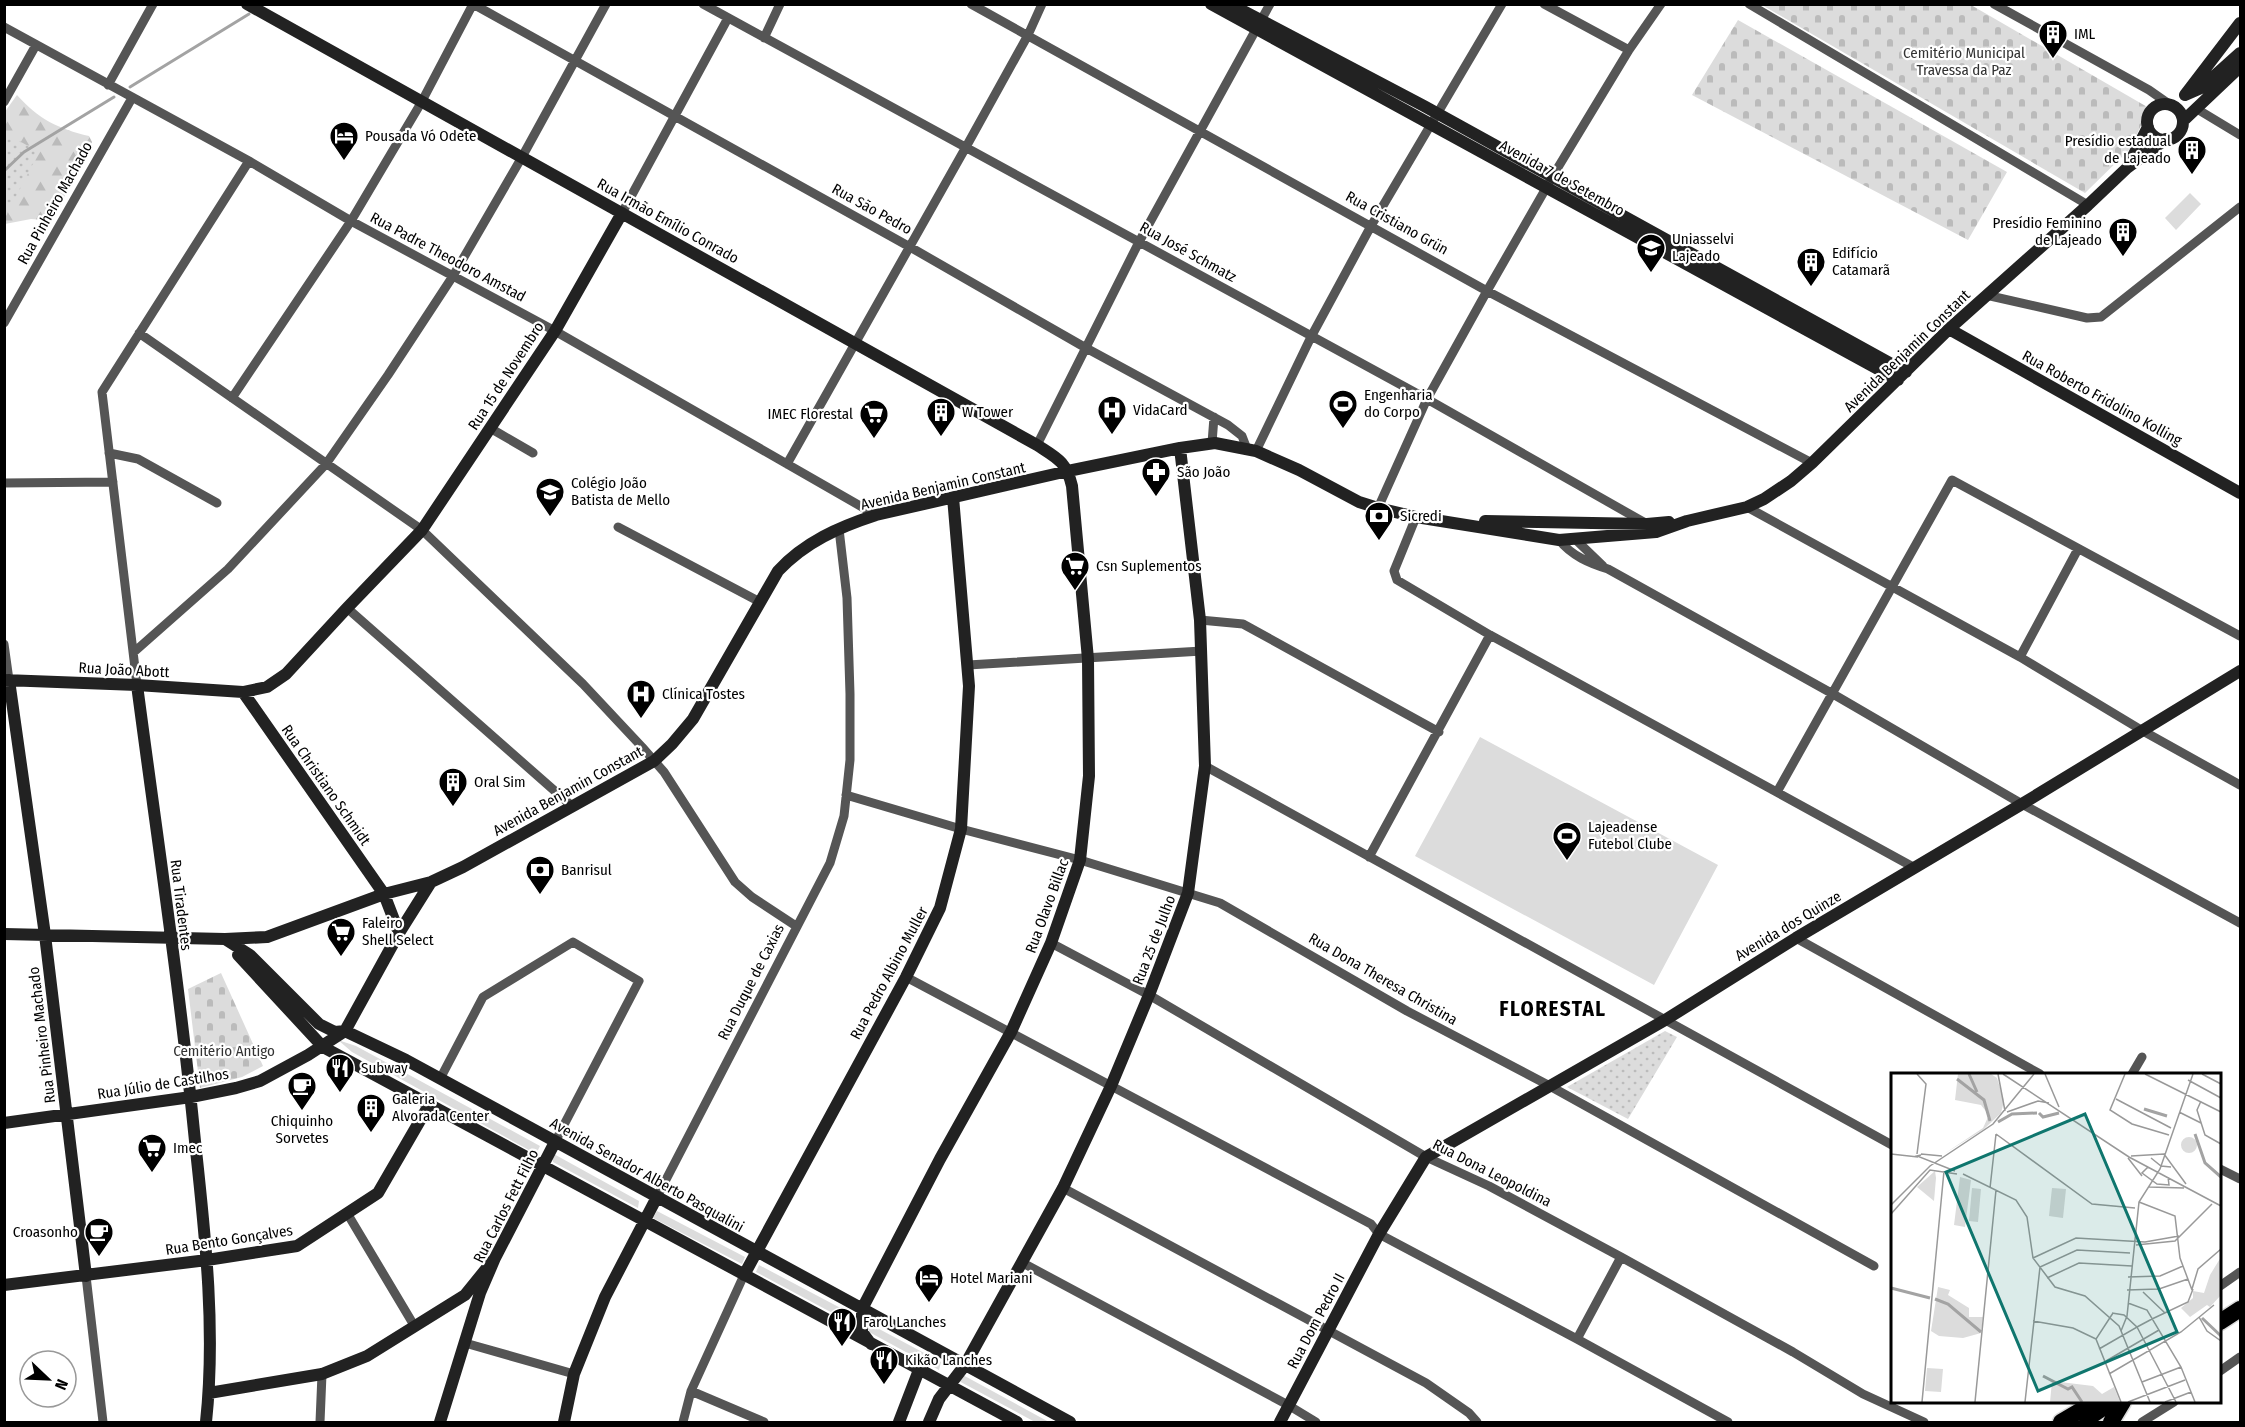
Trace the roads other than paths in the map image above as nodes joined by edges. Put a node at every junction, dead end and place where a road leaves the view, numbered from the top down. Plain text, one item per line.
1 (153, 4) edge
2 (247, 4) edge
3 (473, 4) edge
4 (606, 4) edge
5 (703, 4) edge
6 (780, 4) edge
7 (971, 4) edge
8 (1042, 4) edge
9 (1211, 4) edge
10 (1230, 4) edge
11 (1270, 4) edge
12 (1502, 4) edge
13 (1544, 4) edge
14 (1661, 4) edge
15 (1749, 4) edge
16 (1999, 6) edge
17 (728, 18) junction
18 (2241, 23) edge
19 (1259, 25) junction
20 (4, 27) edge
21 (1028, 35) junction
22 (764, 38) junction
23 (36, 45) junction
24 (1629, 50) junction
25 (2241, 53) edge
26 (574, 63) junction
27 (2241, 67) edge
28 (108, 85) junction
29 (2185, 95) junction
30 (132, 98) junction
31 (4, 102) edge
32 (421, 104) junction
33 (2169, 104) junction
34 (2197, 109) junction
35 (675, 118) junction
36 (1433, 119) junction
37 (2183, 121) junction
38 (2148, 126) junction
39 (1199, 131) junction
40 (2241, 135) edge
41 (2166, 139) junction
42 (966, 147) junction
43 (522, 157) junction
44 (249, 161) junction
45 (2127, 168) junction
46 (1549, 181) junction
47 (2088, 206) junction
48 (2241, 207) edge
49 (622, 213) junction
50 (351, 221) junction
51 (1371, 226) junction
52 (1139, 242) junction
53 (910, 248) junction
54 (453, 276) junction
55 (1487, 291) junction
56 (1986, 295) junction
57 (4, 323) edge
58 (1949, 329) junction
59 (555, 331) junction
60 (139, 333) junction
61 (1311, 337) junction
62 (854, 342) junction
63 (1086, 348) junction
64 (1902, 376) junction
65 (232, 398) junction
66 (1427, 399) junction
67 (1215, 417) junction
68 (490, 428) junction
69 (1212, 443) junction
70 (1037, 445) junction
71 (1180, 448) junction
72 (1251, 450) junction
73 (109, 453) junction
74 (533, 453) dead end
75 (1812, 463) junction
76 (326, 464) junction
77 (787, 464) junction
78 (1068, 471) junction
79 (113, 482) junction
80 (4, 483) edge
81 (2241, 493) edge
82 (953, 497) junction
83 (217, 503) dead end
84 (1747, 507) junction
85 (1378, 508) junction
86 (876, 515) junction
87 (1416, 517) junction
88 (1445, 521) junction
89 (1565, 523) junction
90 (618, 528) dead end
91 (1651, 528) junction
92 (839, 529) junction
93 (422, 530) junction
94 (1574, 538) junction
95 (1559, 540) junction
96 (2078, 549) junction
97 (1608, 569) junction
98 (1891, 587) junction
99 (760, 602) junction
100 (347, 608) junction
101 (1200, 620) junction
102 (1490, 635) junction
103 (2241, 636) edge
104 (4, 645) edge
105 (1202, 651) junction
106 (134, 652) junction
107 (2020, 657) junction
108 (1088, 659) junction
109 (968, 665) junction
110 (2241, 671) edge
111 (7, 680) edge
112 (137, 685) junction
113 (243, 692) junction
114 (1833, 694) junction
115 (2143, 731) junction
116 (1439, 732) junction
117 (654, 760) junction
118 (1205, 766) junction
119 (2241, 785) edge
120 (1777, 792) junction
121 (846, 795) junction
122 (2022, 804) junction
123 (573, 807) junction
124 (961, 829) junction
125 (1370, 857) junction
126 (1080, 860) junction
127 (1915, 868) junction
128 (431, 882) junction
129 (384, 894) junction
130 (1188, 894) junction
131 (2241, 923) edge
132 (796, 926) junction
133 (399, 933) junction
134 (4, 934) edge
135 (45, 935) junction
136 (171, 937) junction
137 (264, 937) junction
138 (1796, 938) junction
139 (220, 939) junction
140 (1052, 943) junction
141 (246, 958) junction
142 (906, 977) junction
143 (1149, 995) junction
144 (1665, 1020) junction
145 (345, 1031) junction
146 (1011, 1032) junction
147 (323, 1047) junction
148 (2142, 1057) dead end
149 (2038, 1073) edge
150 (2133, 1073) edge
151 (440, 1079) junction
152 (1548, 1085) junction
153 (1111, 1086) junction
154 (191, 1097) junction
155 (429, 1105) junction
156 (66, 1114) junction
157 (4, 1122) edge
158 (555, 1142) junction
159 (1891, 1144) edge
160 (1426, 1157) junction
161 (542, 1166) junction
162 (2221, 1169) edge
163 (2241, 1179) edge
164 (1062, 1188) junction
165 (657, 1197) junction
166 (347, 1214) junction
167 (644, 1221) junction
168 (1379, 1234) junction
169 (757, 1252) junction
170 (1621, 1257) junction
171 (207, 1260) junction
172 (1021, 1262) junction
173 (1874, 1266) dead end
174 (2241, 1272) edge
175 (744, 1275) junction
176 (86, 1276) junction
177 (4, 1285) edge
178 (2221, 1285) edge
179 (469, 1297) junction
180 (861, 1309) junction
181 (2241, 1309) edge
182 (2221, 1321) edge
183 (2241, 1322) edge
184 (415, 1326) junction
185 (1326, 1331) junction
186 (2221, 1334) edge
187 (1576, 1339) junction
188 (465, 1343) junction
189 (871, 1344) junction
190 (2241, 1358) edge
191 (964, 1365) junction
192 (919, 1370) junction
193 (2221, 1370) edge
194 (322, 1374) junction
195 (574, 1374) junction
196 (948, 1386) junction
197 (691, 1391) junction
198 (209, 1393) junction
199 (2092, 1403) edge
200 (2109, 1403) edge
201 (2121, 1403) edge
202 (2171, 1403) edge
203 (1288, 1405) junction
204 (103, 1422) edge
205 (206, 1422) edge
206 (320, 1422) edge
207 (440, 1422) edge
208 (564, 1422) edge
209 (683, 1422) edge
210 (764, 1422) edge
211 (898, 1422) edge
212 (929, 1422) edge
213 (1017, 1422) edge
214 (1070, 1422) edge
215 (1280, 1422) edge
216 (1316, 1422) edge
217 (1477, 1422) edge
218 (1728, 1422) edge
219 (1924, 1422) edge
220 (2061, 1422) edge
221 (2081, 1422) edge
222 (2111, 1422) edge
223 (2142, 1422) edge

1 - 28 street
2 - 32 street, Rua Irmão Emílio Conrado
3 - 26 street, Rua São Pedro
3 - 32 street
4 - 26 street
5 - 17 street, Rua José Schmatz
6 - 22 street
7 - 21 street, Rua Cristiano Grün
8 - 21 street
9 - 19 street, Avenida 7 de Setembro
10 - 19 street, Avenida 7 de Setembro
11 - 19 street
12 - 36 street
13 - 24 street
14 - 24 street
15 - 47 street
16 - 33 street
17 - 22 street, Rua José Schmatz
17 - 35 street, Rua 15 de Novembro
18 - 29 street
19 - 36 street, Avenida 7 de Setembro
19 - 39 street
20 - 23 street, Rua Padre Theodoro Amstad
21 - 39 street, Rua Cristiano Grün
21 - 42 street
22 - 42 street, Rua José Schmatz
23 - 28 street, Rua Padre Theodoro Amstad
23 - 31 street
24 - 46 street
25 - 29 street
26 - 35 street, Rua São Pedro
26 - 43 street
27 - 34 street
28 - 30 street, Rua Padre Theodoro Amstad
29 - 33 street
30 - 44 street, Rua Padre Theodoro Amstad
30 - 57 street, Rua Pinheiro Machado
32 - 43 street, Rua Irmão Emílio Conrado
32 - 50 street
33 - 37 street
33 - 38 street
34 - 37 street
34 - 40 street
35 - 49 street, Rua 15 de Novembro
35 - 53 street, Rua São Pedro
36 - 46 street, Avenida 7 de Setembro
36 - 51 street
37 - 41 street
38 - 41 street
38 - 45 street, Avenida Benjamin Constant
39 - 51 street, Rua Cristiano Grün
39 - 52 street
41 - 45 street, Avenida Benjamin Constant
42 - 52 street, Rua José Schmatz
42 - 53 street
43 - 49 street, Rua Irmão Emílio Conrado
43 - 54 street
44 - 50 street, Rua Padre Theodoro Amstad
44 - 60 street
45 - 47 street, Avenida Benjamin Constant
46 - 55 street
46 - 64 street, Avenida 7 de Setembro
47 - 56 street, Avenida Benjamin Constant
48 - 56 street
49 - 59 street, Rua 15 de Novembro
49 - 62 street, Rua Irmão Emílio Conrado
50 - 54 street, Rua Padre Theodoro Amstad
50 - 65 street
51 - 55 street, Rua Cristiano Grün
51 - 61 street
52 - 61 street, Rua José Schmatz
52 - 63 street
53 - 62 street
53 - 63 street, Rua São Pedro
54 - 59 street, Rua Padre Theodoro Amstad
54 - 76 street
55 - 66 street
55 - 75 street, Rua Cristiano Grün
56 - 58 street, Avenida Benjamin Constant
58 - 64 street, Avenida Benjamin Constant
58 - 81 street, Rua Roberto Fridolino Kolling
59 - 68 street, Rua 15 de Novembro
59 - 77 street, Rua Padre Theodoro Amstad
60 - 65 street
60 - 73 street, Rua Tiradentes
61 - 66 street, Rua José Schmatz
61 - 72 street
62 - 70 street, Rua Irmão Emílio Conrado
62 - 77 street
63 - 67 street, Rua São Pedro
63 - 70 street
64 - 75 street, Avenida Benjamin Constant
65 - 76 street
66 - 85 street
66 - 91 street, Rua José Schmatz
67 - 69 street
67 - 72 street, Rua São Pedro
68 - 74 street
68 - 93 street, Rua 15 de Novembro
69 - 71 street, Avenida Benjamin Constant
69 - 72 street, Avenida Benjamin Constant
70 - 78 street, Rua Irmão Emílio Conrado
71 - 78 street, Avenida Benjamin Constant
71 - 101 street, Rua 25 de Julho
72 - 85 street, Avenida Benjamin Constant
73 - 79 street, Rua Tiradentes
73 - 83 street
75 - 84 street, Avenida Benjamin Constant
76 - 93 street
76 - 106 street
77 - 86 street, Rua Padre Theodoro Amstad
78 - 82 street, Avenida Benjamin Constant
78 - 108 street, Rua Olavo Billac
79 - 80 street
79 - 106 street, Rua Tiradentes
82 - 86 street, Avenida Benjamin Constant
82 - 109 street, Rua Pedro Albino Muller
84 - 91 street, Avenida Benjamin Constant
84 - 98 street
85 - 87 street, Avenida Benjamin Constant
86 - 92 street, Avenida Benjamin Constant
87 - 88 street, Avenida Benjamin Constant
87 - 102 street
88 - 89 street, Avenida Benjamin Constant
88 - 95 street, Avenida Benjamin Constant
89 - 91 street, Avenida Benjamin Constant
89 - 94 street
89 - 95 street
90 - 99 street
91 - 94 street, Avenida Benjamin Constant
92 - 99 street, Avenida Benjamin Constant
92 - 121 street, Rua Duque de Caxias
93 - 100 street, Rua 15 de Novembro
93 - 117 street
94 - 95 street, Avenida Benjamin Constant
94 - 97 street
95 - 97 street
96 - 98 street
96 - 103 street
96 - 107 street
97 - 114 street
98 - 107 street
98 - 114 street
99 - 117 street, Avenida Benjamin Constant
100 - 113 street, Rua 15 de Novembro
100 - 123 street
101 - 105 street, Rua 25 de Julho
101 - 116 street
102 - 116 street
102 - 120 street
104 - 111 street, Rua Pinheiro Machado
105 - 108 street
105 - 118 street, Rua 25 de Julho
106 - 112 street, Rua Tiradentes
107 - 115 street
108 - 109 street
108 - 126 street, Rua Olavo Billac
109 - 124 street, Rua Pedro Albino Muller
110 - 115 street, Avenida dos Quinze
111 - 112 street, Rua João Abott
111 - 135 street, Rua Pinheiro Machado
112 - 113 street, Rua João Abott
112 - 136 street, Rua Tiradentes
113 - 129 street, Rua Christiano Schmidt
114 - 120 street
114 - 122 street
115 - 119 street
115 - 122 street, Avenida dos Quinze
116 - 125 street
117 - 123 street, Avenida Benjamin Constant
117 - 132 street
118 - 125 street
118 - 130 street, Rua 25 de Julho
120 - 127 street
121 - 124 street, Rua Dona Theresa Christina
121 - 132 street, Rua Duque de Caxias
122 - 127 street, Avenida dos Quinze
122 - 131 street
123 - 128 street, Avenida Benjamin Constant
124 - 126 street, Rua Dona Theresa Christina
124 - 142 street, Rua Pedro Albino Muller
125 - 144 street
126 - 130 street, Rua Dona Theresa Christina
126 - 140 street, Rua Olavo Billac
127 - 138 street, Avenida dos Quinze
128 - 129 street, Avenida Benjamin Constant
128 - 133 street, Rua Júlio de Castilhos
129 - 133 street
129 - 137 street, Avenida Benjamin Constant
130 - 143 street, Rua 25 de Julho
130 - 152 street, Rua Dona Theresa Christina
132 - 165 street, Rua Duque de Caxias
133 - 145 street, Rua Júlio de Castilhos
134 - 135 street, Avenida Benjamin Constant
135 - 136 street, Avenida Benjamin Constant
135 - 156 street, Rua Pinheiro Machado
136 - 139 street, Avenida Benjamin Constant
136 - 154 street, Rua Tiradentes
137 - 139 street, Avenida Benjamin Constant
137 - 141 street
138 - 144 street, Avenida dos Quinze
138 - 149 street
139 - 141 street, Avenida Senador Alberto Pasqualini
140 - 143 street, Rua Dona Leopoldina
140 - 146 street, Rua Olavo Billac
141 - 145 street, Avenida Senador Alberto Pasqualini
141 - 147 street, Avenida Senador Alberto Pasqualini
142 - 146 street
142 - 169 street, Rua Pedro Albino Muller
143 - 153 street, Rua 25 de Julho
143 - 160 street, Rua Dona Leopoldina
144 - 152 street, Avenida dos Quinze
144 - 159 street
145 - 147 street, Rua Júlio de Castilhos
145 - 151 street, Avenida Senador Alberto Pasqualini
146 - 153 street
146 - 180 street, Rua Olavo Billac
147 - 154 street, Rua Júlio de Castilhos
147 - 155 street, Avenida Senador Alberto Pasqualini
148 - 150 street
151 - 158 street, Avenida Senador Alberto Pasqualini
151 - 158 street, Rua Carlos Fett Filho
152 - 160 street, Avenida dos Quinze
152 - 173 street, Rua Dona Theresa Christina
153 - 164 street, Rua 25 de Julho
153 - 168 street
154 - 156 street, Rua Júlio de Castilhos
154 - 171 street, Rua Tiradentes
155 - 161 street, Avenida Senador Alberto Pasqualini
155 - 166 street, Rua Bento Gonçalves
156 - 157 street, Rua Júlio de Castilhos
156 - 176 street, Rua Pinheiro Machado
158 - 161 street, Rua Carlos Fett Filho
158 - 165 street, Avenida Senador Alberto Pasqualini
160 - 168 street, Avenida dos Quinze
160 - 170 street, Rua Dona Leopoldina
161 - 167 street, Avenida Senador Alberto Pasqualini
161 - 179 street, Rua Carlos Fett Filho
162 - 163 street
164 - 172 street, Rua 25 de Julho
164 - 185 street
165 - 167 street, Rua Duque de Caxias
165 - 169 street, Avenida Senador Alberto Pasqualini
166 - 171 street, Rua Bento Gonçalves
166 - 184 street
167 - 175 street, Avenida Senador Alberto Pasqualini
167 - 195 street, Rua Duque de Caxias
168 - 185 street, Rua Dom Pedro II
168 - 187 street
169 - 175 street, Rua Pedro Albino Muller
169 - 180 street, Avenida Senador Alberto Pasqualini
170 - 187 street
170 - 219 street, Rua Dona Leopoldina
171 - 176 street, Rua Bento Gonçalves
171 - 198 street, Rua Tiradentes
172 - 191 street, Rua 25 de Julho
172 - 203 street
174 - 178 street
175 - 189 street, Avenida Senador Alberto Pasqualini
175 - 197 street, Rua Pedro Albino Muller
176 - 177 street, Rua Bento Gonçalves
176 - 204 street, Rua Pinheiro Machado
179 - 184 street, Rua Carlos Fett Filho
179 - 188 street
180 - 189 street
180 - 191 street, Avenida Senador Alberto Pasqualini
181 - 182 highway
183 - 186 highway
184 - 194 street, Rua Carlos Fett Filho
185 - 203 street, Rua Dom Pedro II
185 - 217 street
187 - 218 street
188 - 195 street
188 - 207 street
189 - 192 street, Avenida Senador Alberto Pasqualini
190 - 193 street
191 - 196 street, Rua 25 de Julho
191 - 214 street, Avenida Senador Alberto Pasqualini
192 - 196 street, Avenida Senador Alberto Pasqualini
192 - 211 street
194 - 198 street, Rua Carlos Fett Filho
194 - 206 street
195 - 208 street, Rua Duque de Caxias
196 - 212 street, Rua 25 de Julho
196 - 213 street, Avenida Senador Alberto Pasqualini
197 - 209 street, Rua Pedro Albino Muller
197 - 210 street
198 - 205 street, Rua Tiradentes
199 - 220 highway
200 - 221 highway
201 - 222 highway
202 - 223 street
203 - 215 street, Rua Dom Pedro II
203 - 216 street

